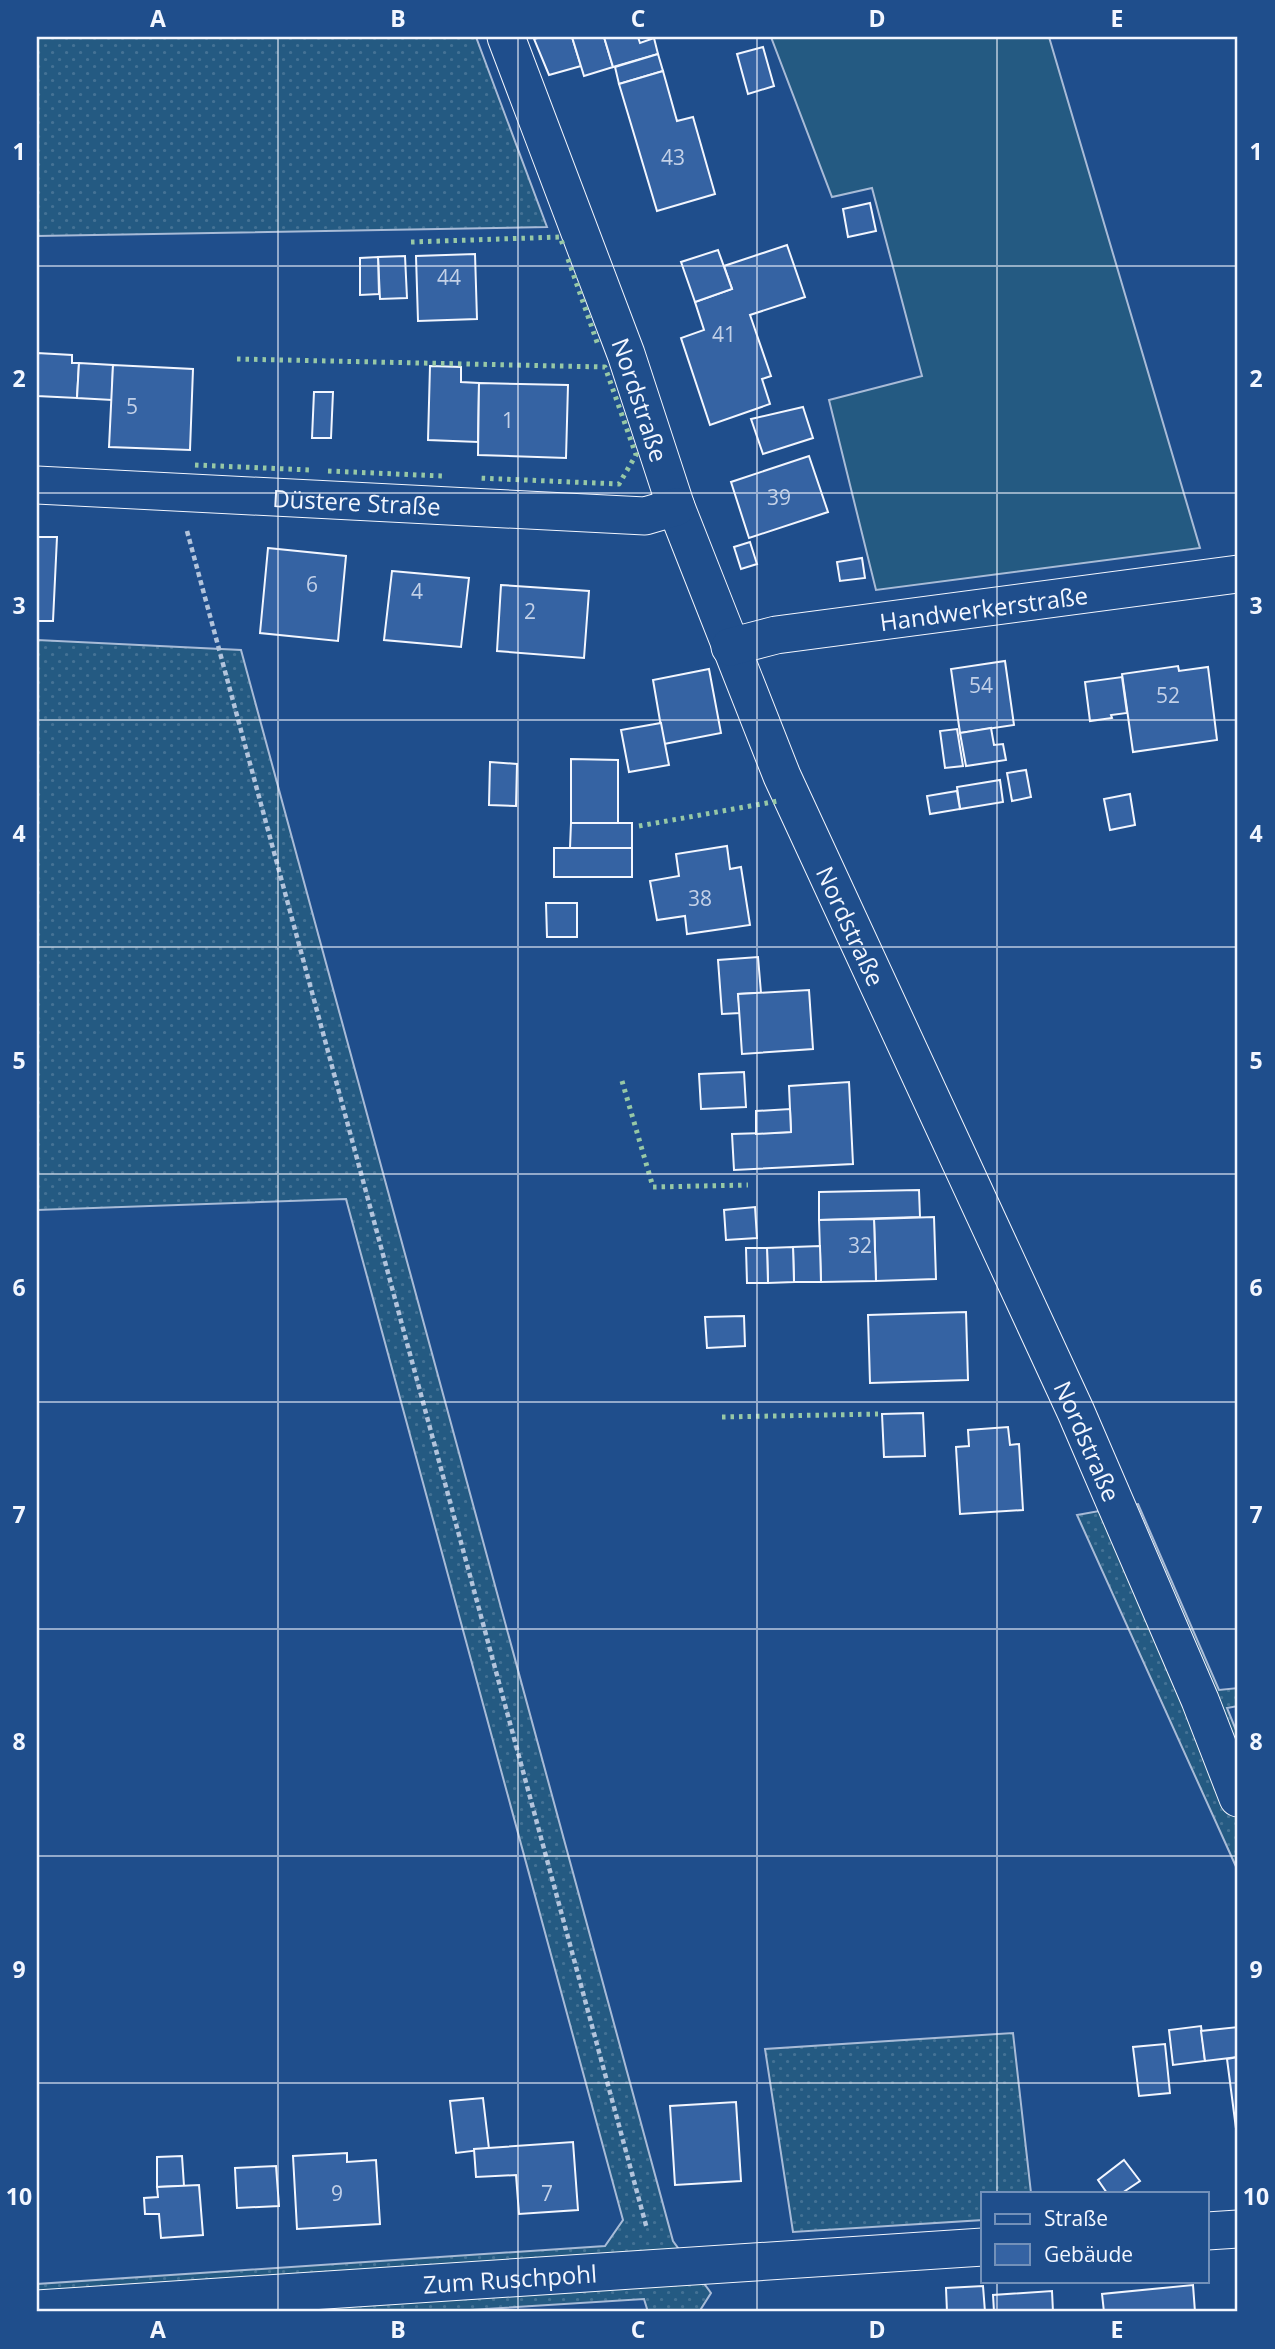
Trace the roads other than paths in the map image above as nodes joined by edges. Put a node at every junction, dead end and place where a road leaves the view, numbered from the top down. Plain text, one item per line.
1 (506, 37) edge
2 (37, 485) edge
3 (676, 507) junction
4 (1238, 574) edge
5 (730, 647) junction
6 (1238, 1798) edge
7 (1238, 2229) edge
8 (1208, 2231) edge
9 (981, 2247) edge
10 (37, 2309) edge

1 - 3 street, Nordstraße
2 - 3 street, Düstere Straße
3 - 5 street, Nordstraße
4 - 5 street, Handwerkerstraße
5 - 6 street, Nordstraße
7 - 8 street
9 - 10 street, Zum Ruschpohl

